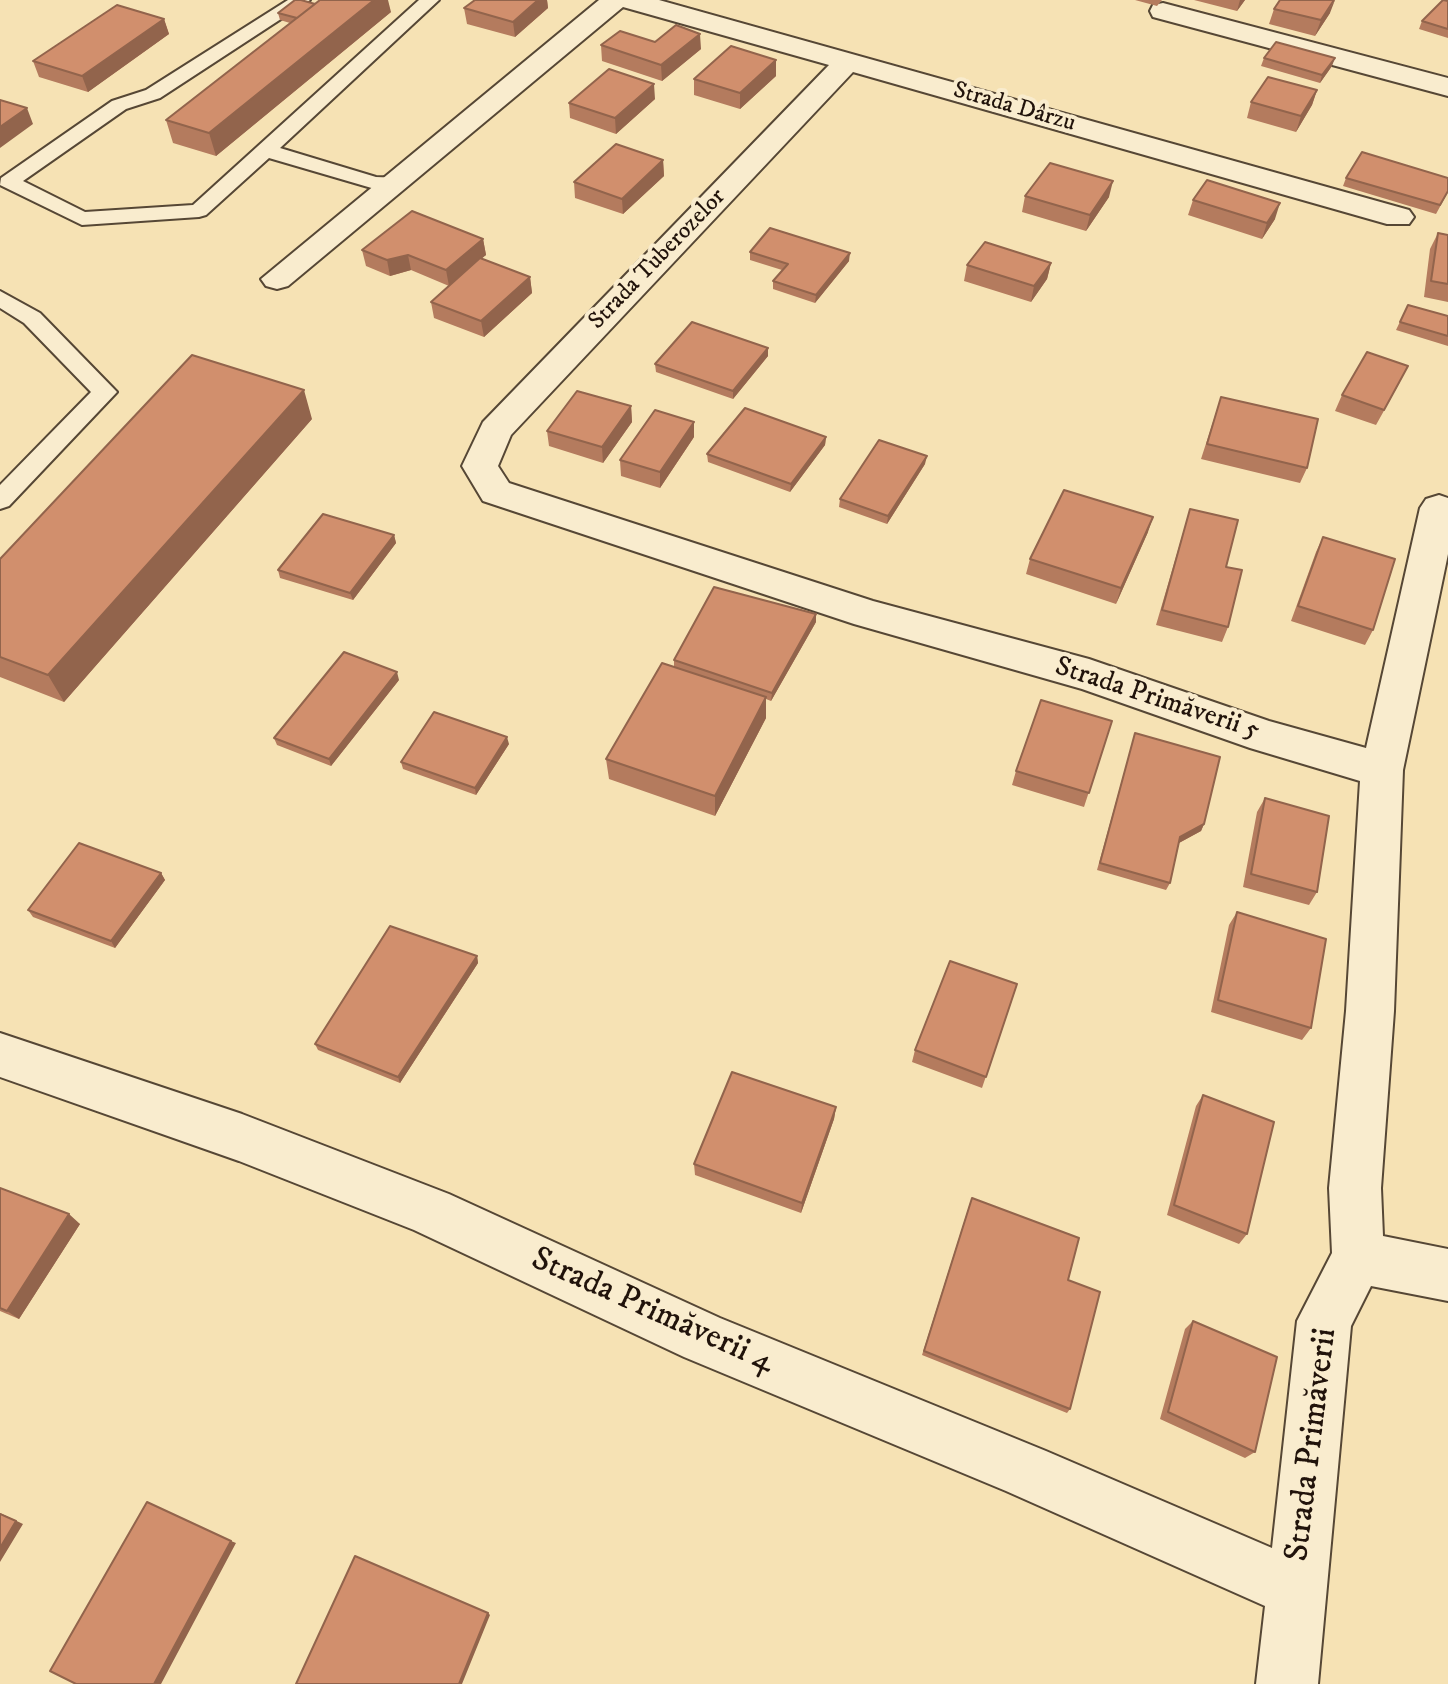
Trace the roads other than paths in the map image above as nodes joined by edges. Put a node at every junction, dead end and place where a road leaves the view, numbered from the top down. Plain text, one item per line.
1 (301, 0) edge
2 (430, 0) edge
3 (615, 0) edge
4 (629, 0) edge
5 (1163, 11) dead end
6 (848, 61) junction
7 (1448, 87) edge
8 (266, 150) junction
9 (394, 182) junction
10 (1398, 217) dead end
11 (277, 279) dead end
12 (0, 298) edge
13 (480, 466) joint
14 (0, 500) edge
15 (1439, 508) dead end
16 (1382, 770) junction
17 (0, 1055) edge
18 (1358, 1257) junction
19 (1448, 1275) edge
20 (1296, 1589) junction
21 (1287, 1684) edge

1 - 8 lane
2 - 8 lane
3 - 9 street
4 - 6 street, Strada Dârzu
5 - 7 street
6 - 10 street, Strada Dârzu
6 - 13 street, Strada Tuberozelor
8 - 9 lane
9 - 11 street
12 - 14 lane
13 - 16 street, Strada Primăverii 5
15 - 16 street
16 - 18 street
17 - 20 street, Strada Primăverii 4
18 - 19 street
18 - 20 street, Strada Primăverii
20 - 21 street, Strada Primăverii

